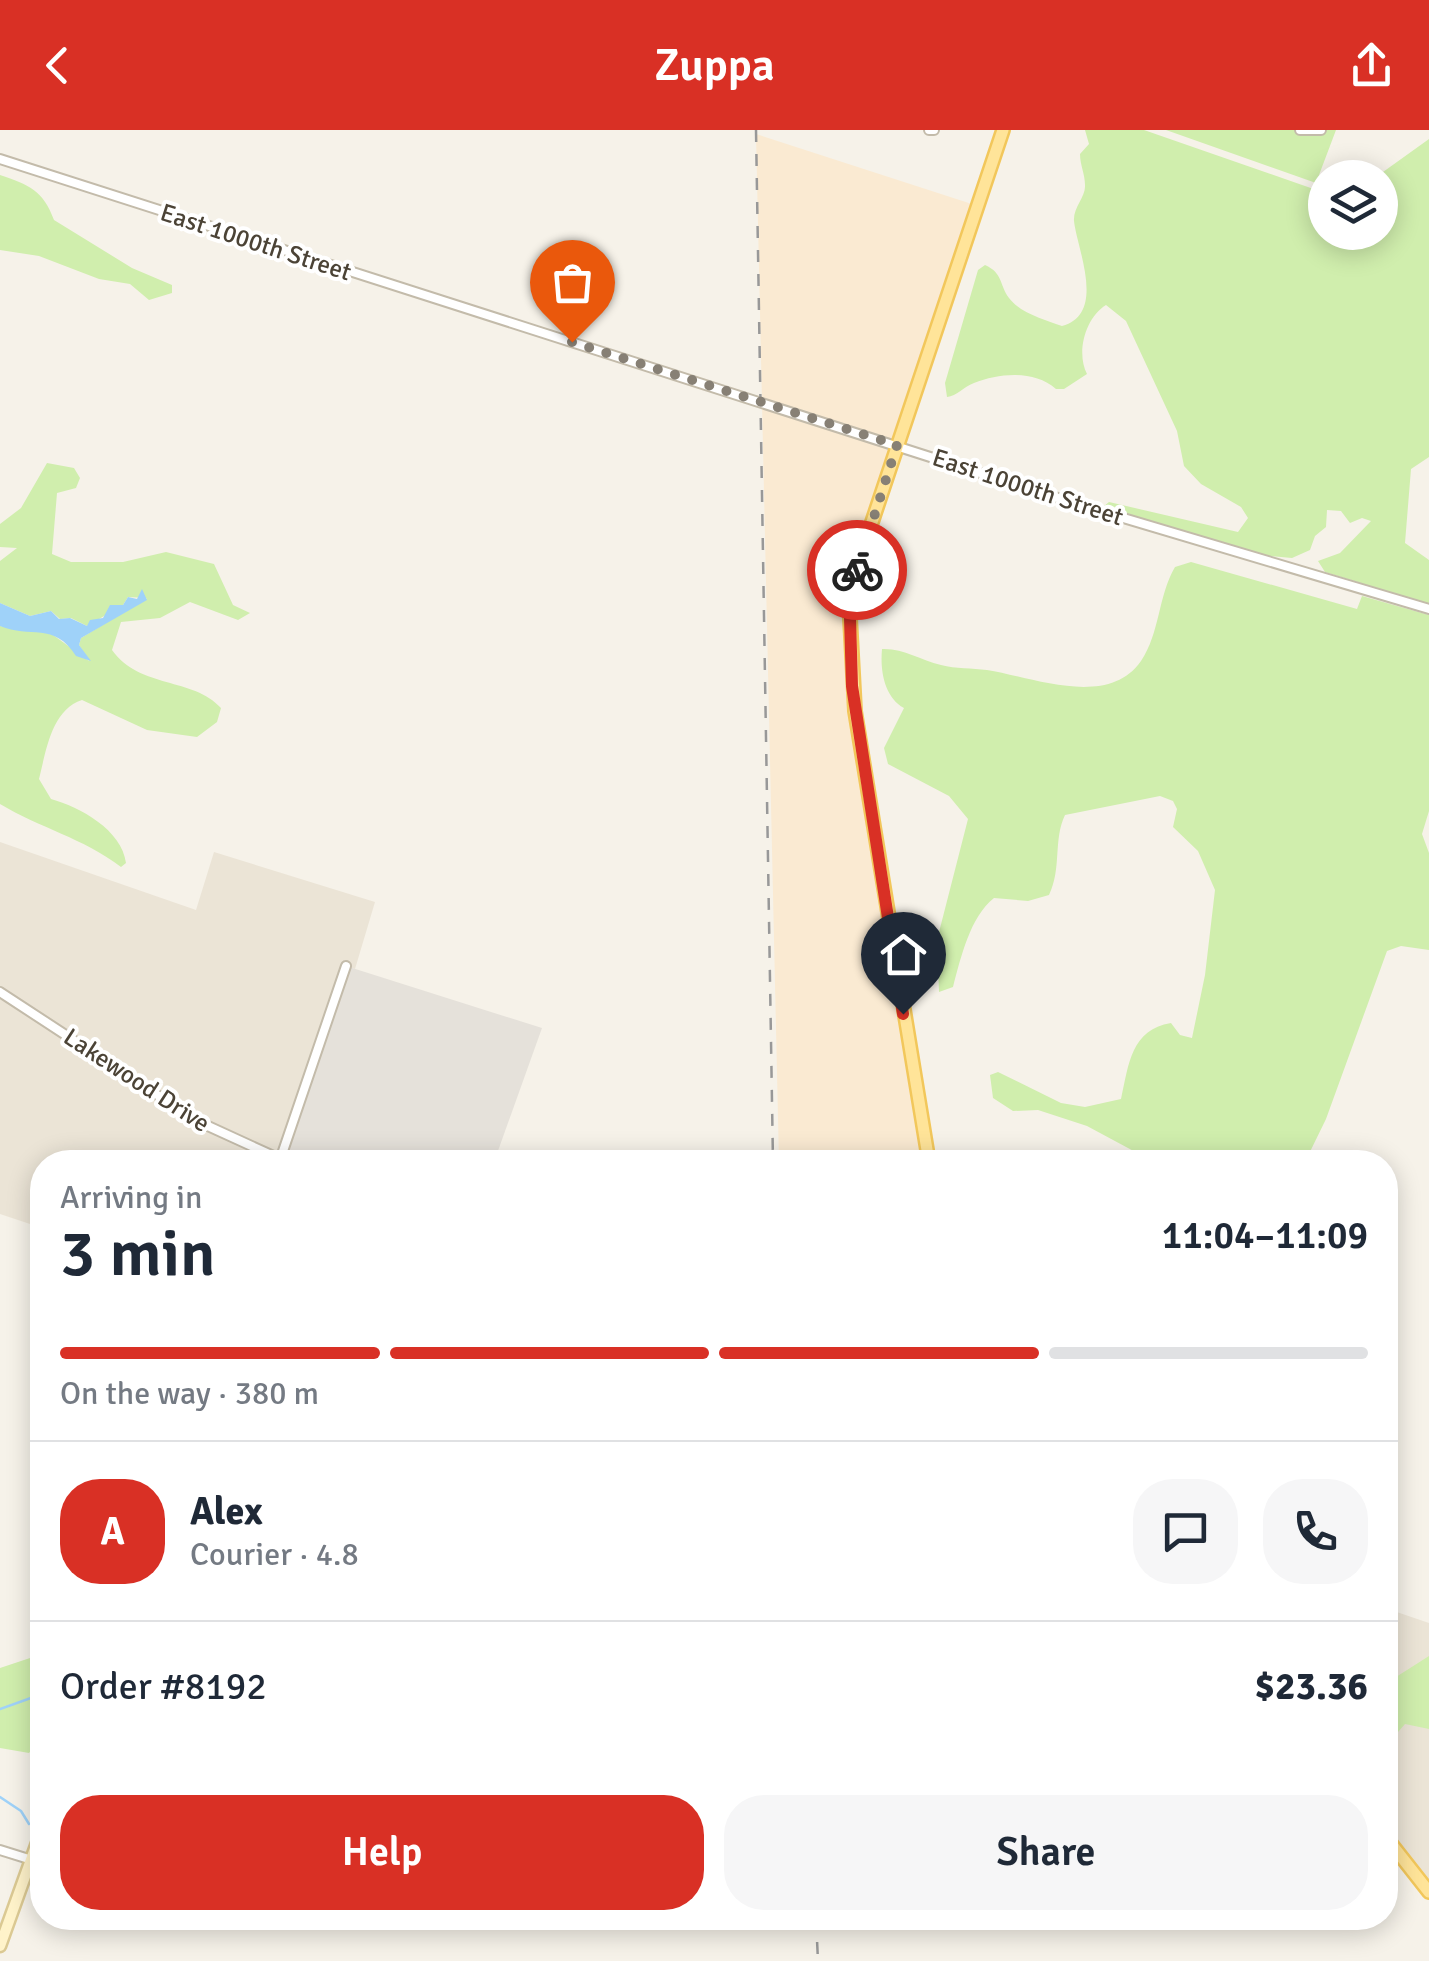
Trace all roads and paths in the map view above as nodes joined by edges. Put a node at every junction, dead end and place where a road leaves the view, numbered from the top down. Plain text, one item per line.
1 (1004, 130) edge
2 (1300, 130) edge
3 (1321, 130) edge
4 (0, 159) edge
5 (897, 445) junction
6 (1429, 609) edge
7 (346, 966) dead end
8 (0, 992) edge
9 (257, 1150) edge
10 (284, 1150) edge
11 (927, 1150) edge
12 (0, 1850) edge
13 (1398, 1853) edge
14 (30, 1859) edge
15 (30, 1865) edge
16 (1429, 1892) edge
17 (0, 1946) edge

1 - 5 main road
2 - 3 street
4 - 5 street, East 1000th Street
5 - 6 street, East 1000th Street
5 - 11 main road
7 - 10 street
8 - 9 street, Lakewood Drive
12 - 14 street
13 - 16 main road
15 - 17 main road

